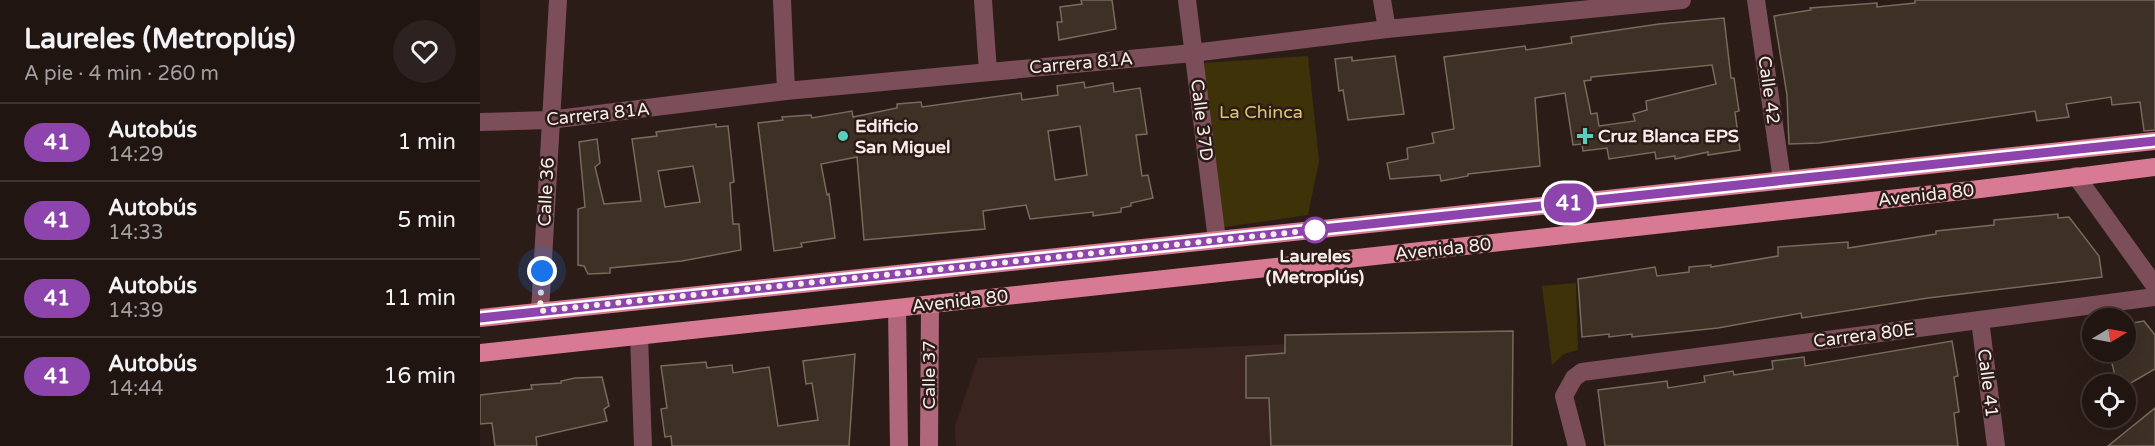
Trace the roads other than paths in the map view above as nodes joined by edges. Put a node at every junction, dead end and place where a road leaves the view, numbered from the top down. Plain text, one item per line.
1 (558, 0) edge
2 (782, 0) edge
3 (983, 0) edge
4 (1187, 0) edge
5 (1382, 0) edge
6 (1682, 0) edge
7 (1756, 0) edge
8 (1563, 7) edge
9 (1387, 29) junction
10 (1193, 52) junction
11 (988, 72) junction
12 (786, 91) junction
13 (549, 120) junction
14 (480, 122) edge
15 (2155, 141) edge
16 (2155, 167) edge
17 (2076, 176) junction
18 (1782, 180) junction
19 (1217, 240) junction
20 (2155, 286) edge
21 (2155, 297) edge
22 (930, 304) junction
23 (897, 308) junction
24 (540, 311) junction
25 (480, 318) edge
26 (1980, 320) junction
27 (639, 336) junction
28 (480, 353) edge
29 (643, 446) edge
30 (899, 446) edge
31 (929, 446) edge
32 (1577, 446) edge
33 (1996, 446) edge

1 - 13 street, Calle 36
2 - 12 street
3 - 11 street
4 - 10 street, Calle 37D
5 - 9 street
6 - 8 street, Carrera 81A
7 - 18 street, Calle 42
8 - 9 street, Carrera 81A
9 - 10 street, Carrera 81A
10 - 11 street, Carrera 81A
10 - 19 street, Calle 37D
11 - 12 street, Carrera 81A
12 - 13 street, Carrera 81A
13 - 14 street, Carrera 81A
13 - 24 street, Calle 36
15 - 18 main road, Avenida 80
16 - 17 main road, Avenida 80
17 - 20 street
17 - 22 main road, Avenida 80
18 - 19 main road, Avenida 80
19 - 24 main road, Avenida 80
21 - 26 street, Carrera 80E
22 - 23 main road, Avenida 80
22 - 31 street, Calle 37
23 - 27 main road, Avenida 80
23 - 30 street, Calle 37
24 - 25 main road, Avenida 80
26 - 32 street, Carrera 80E
26 - 33 street, Calle 41
27 - 28 main road, Avenida 80
27 - 29 street

